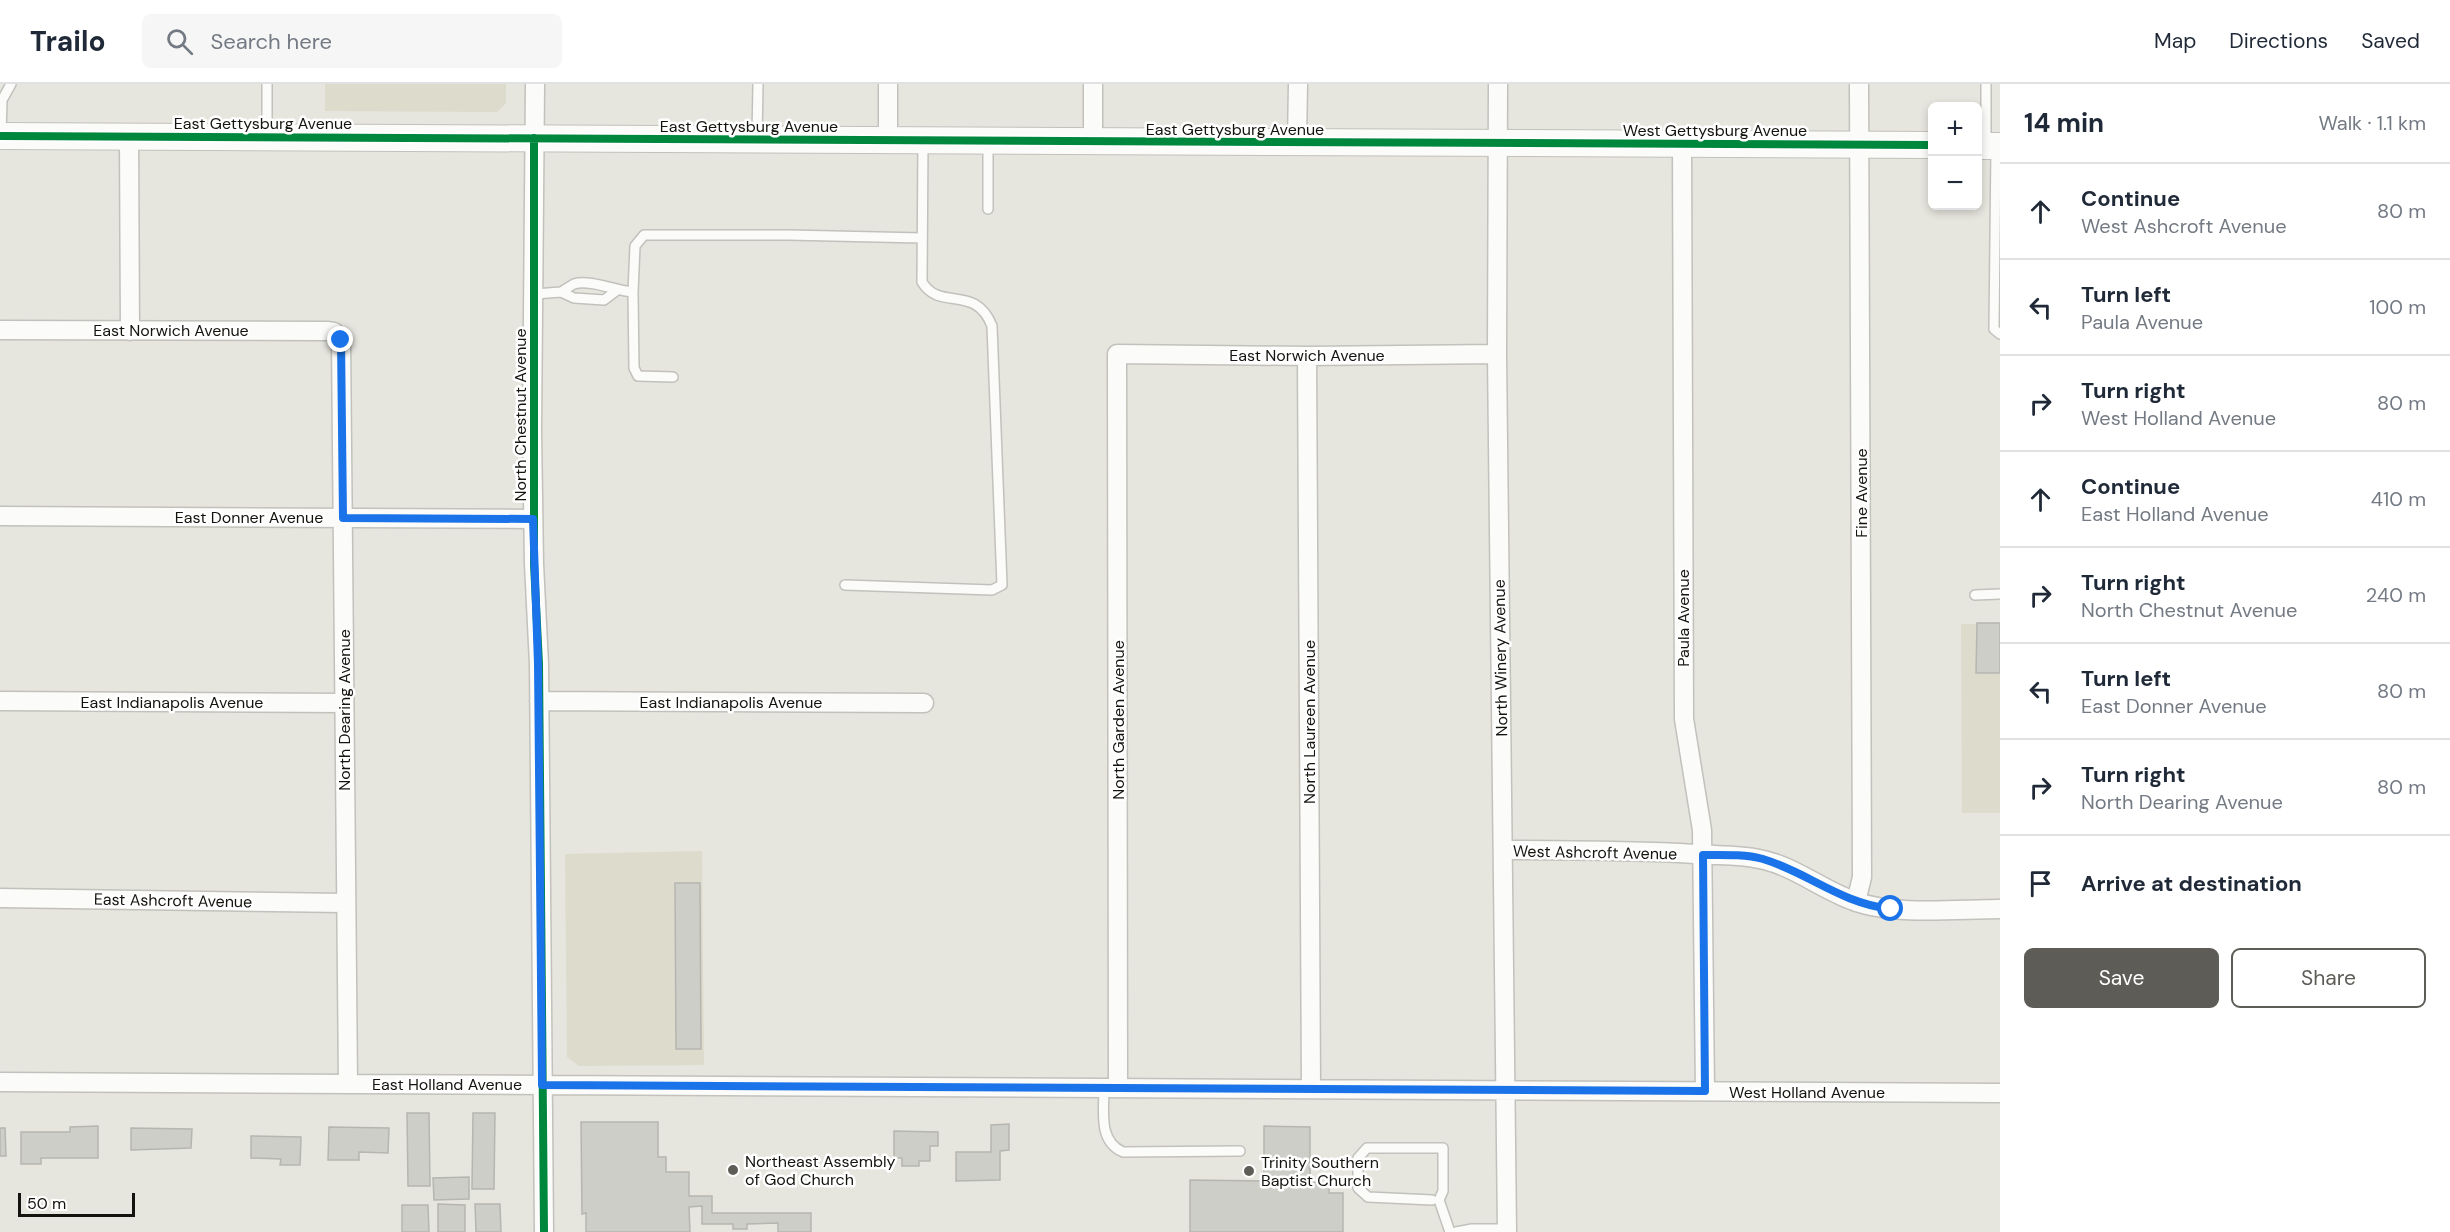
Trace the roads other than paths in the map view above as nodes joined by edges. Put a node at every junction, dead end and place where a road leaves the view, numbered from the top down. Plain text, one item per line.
1 (11, 84) edge
2 (267, 84) edge
3 (535, 84) edge
4 (758, 84) edge
5 (888, 84) edge
6 (1093, 84) edge
7 (1298, 84) edge
8 (1498, 84) edge
9 (1859, 84) edge
10 (1986, 84) edge
11 (1, 136) edge
12 (129, 136) junction
13 (267, 136) junction
14 (534, 138) junction
15 (757, 139) junction
16 (888, 140) junction
17 (923, 140) junction
18 (988, 141) junction
19 (1093, 141) junction
20 (1297, 142) junction
21 (1682, 143) junction
22 (1498, 144) junction
23 (1860, 145) junction
24 (1928, 145) edge
25 (1990, 146) edge
26 (988, 209) dead end
27 (922, 238) junction
28 (616, 291) junction
29 (561, 292) junction
30 (633, 292) junction
31 (535, 294) junction
32 (0, 330) edge
33 (130, 331) junction
34 (2000, 334) edge
35 (339, 337) joint
36 (1117, 354) joint
37 (1497, 354) junction
38 (1307, 356) junction
39 (673, 377) dead end
40 (0, 516) edge
41 (343, 518) junction
42 (533, 519) junction
43 (845, 585) dead end
44 (2000, 594) edge
45 (1975, 595) dead end
46 (0, 701) edge
47 (539, 701) junction
48 (344, 703) junction
49 (924, 703) dead end
50 (1503, 850) junction
51 (1703, 855) junction
52 (0, 898) edge
53 (1856, 902) junction
54 (345, 903) junction
55 (2000, 909) edge
56 (0, 1082) edge
57 (348, 1084) junction
58 (542, 1085) junction
59 (1111, 1087) junction
60 (1311, 1089) junction
61 (1506, 1090) junction
62 (1705, 1091) junction
63 (2000, 1093) edge
64 (1240, 1151) dead end
65 (1432, 1200) dead end
66 (1507, 1231) edge
67 (544, 1232) edge
68 (1450, 1232) edge
69 (1456, 1232) edge

1 - 11 lane
2 - 13 lane
3 - 14 street, North Chestnut Avenue
4 - 15 lane
5 - 16 street
6 - 19 street
7 - 20 street, East Gettysburg Avenue
8 - 22 street, North Winery Avenue
9 - 23 street, Fine Avenue
10 - 25 lane
11 - 12 street, East Gettysburg Avenue
12 - 13 street, East Gettysburg Avenue
12 - 33 street
13 - 14 street, East Gettysburg Avenue
14 - 15 street, East Gettysburg Avenue
14 - 31 street, North Chestnut Avenue
15 - 16 street, East Gettysburg Avenue
16 - 17 street, East Gettysburg Avenue
17 - 18 street, East Gettysburg Avenue
17 - 27 lane
18 - 19 street, East Gettysburg Avenue
18 - 26 lane
19 - 20 street, East Gettysburg Avenue
20 - 22 street, East Gettysburg Avenue
21 - 22 street, West Gettysburg Avenue
21 - 23 street, West Gettysburg Avenue
21 - 51 street, Paula Avenue
22 - 37 street, North Winery Avenue
23 - 24 street, West Gettysburg Avenue
23 - 53 street, Fine Avenue
25 - 34 lane
27 - 30 lane
27 - 43 lane
28 - 29 lane
28 - 29 lane
28 - 30 lane
29 - 31 lane
30 - 39 lane
31 - 42 street, North Chestnut Avenue
32 - 33 street, East Norwich Avenue
33 - 35 street, East Norwich Avenue
35 - 41 street, North Dearing Avenue
36 - 38 street, East Norwich Avenue
36 - 59 street, North Garden Avenue
37 - 38 street, East Norwich Avenue
37 - 50 street, North Winery Avenue
38 - 60 street, North Laureen Avenue
40 - 41 street, East Donner Avenue
41 - 42 street, East Donner Avenue
41 - 48 street, North Dearing Avenue
42 - 47 street, North Chestnut Avenue
44 - 45 lane
46 - 48 street, East Indianapolis Avenue
47 - 49 street, East Indianapolis Avenue
47 - 58 street, North Chestnut Avenue
48 - 54 street, North Dearing Avenue
50 - 51 street, West Ashcroft Avenue
50 - 61 street, North Winery Avenue
51 - 53 street, West Ashcroft Avenue
51 - 62 street, Paula Avenue
52 - 54 street, East Ashcroft Avenue
53 - 55 street, West Ashcroft Avenue
54 - 57 street, North Dearing Avenue
56 - 57 street, East Holland Avenue
57 - 58 street, East Holland Avenue
58 - 59 street, East Holland Avenue
58 - 67 street, North Chestnut Avenue
59 - 60 street, East Holland Avenue
59 - 64 lane
60 - 61 street, East Holland Avenue
61 - 62 street, West Holland Avenue
61 - 66 street, North Winery Avenue
62 - 63 street, West Holland Avenue
65 - 68 lane
66 - 69 lane

